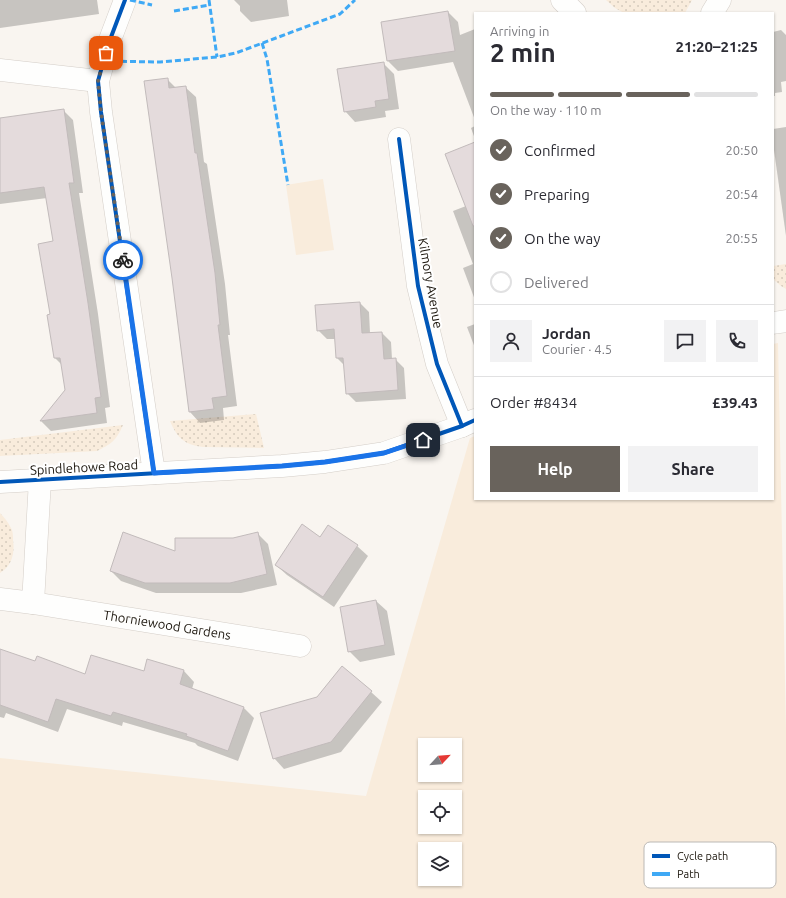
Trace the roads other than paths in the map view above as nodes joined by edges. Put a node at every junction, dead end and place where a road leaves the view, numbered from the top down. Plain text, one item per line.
1 (125, 0) edge
2 (562, 0) edge
3 (720, 0) edge
4 (574, 12) edge
5 (713, 12) edge
6 (0, 70) edge
7 (98, 81) junction
8 (399, 139) dead end
9 (786, 321) edge
10 (774, 322) edge
11 (468, 423) edge
12 (154, 473) junction
13 (40, 480) junction
14 (0, 482) edge
15 (0, 599) edge
16 (34, 603) junction
17 (300, 646) dead end

1 - 7 street
2 - 4 street
3 - 5 street
6 - 7 street
7 - 12 street
8 - 11 street, Kilmory Avenue
9 - 10 street
11 - 12 street, Spindlehowe Road
12 - 13 street, Spindlehowe Road
13 - 14 street, Spindlehowe Road
13 - 16 street
15 - 16 street, Thorniewood Gardens
16 - 17 street, Thorniewood Gardens

